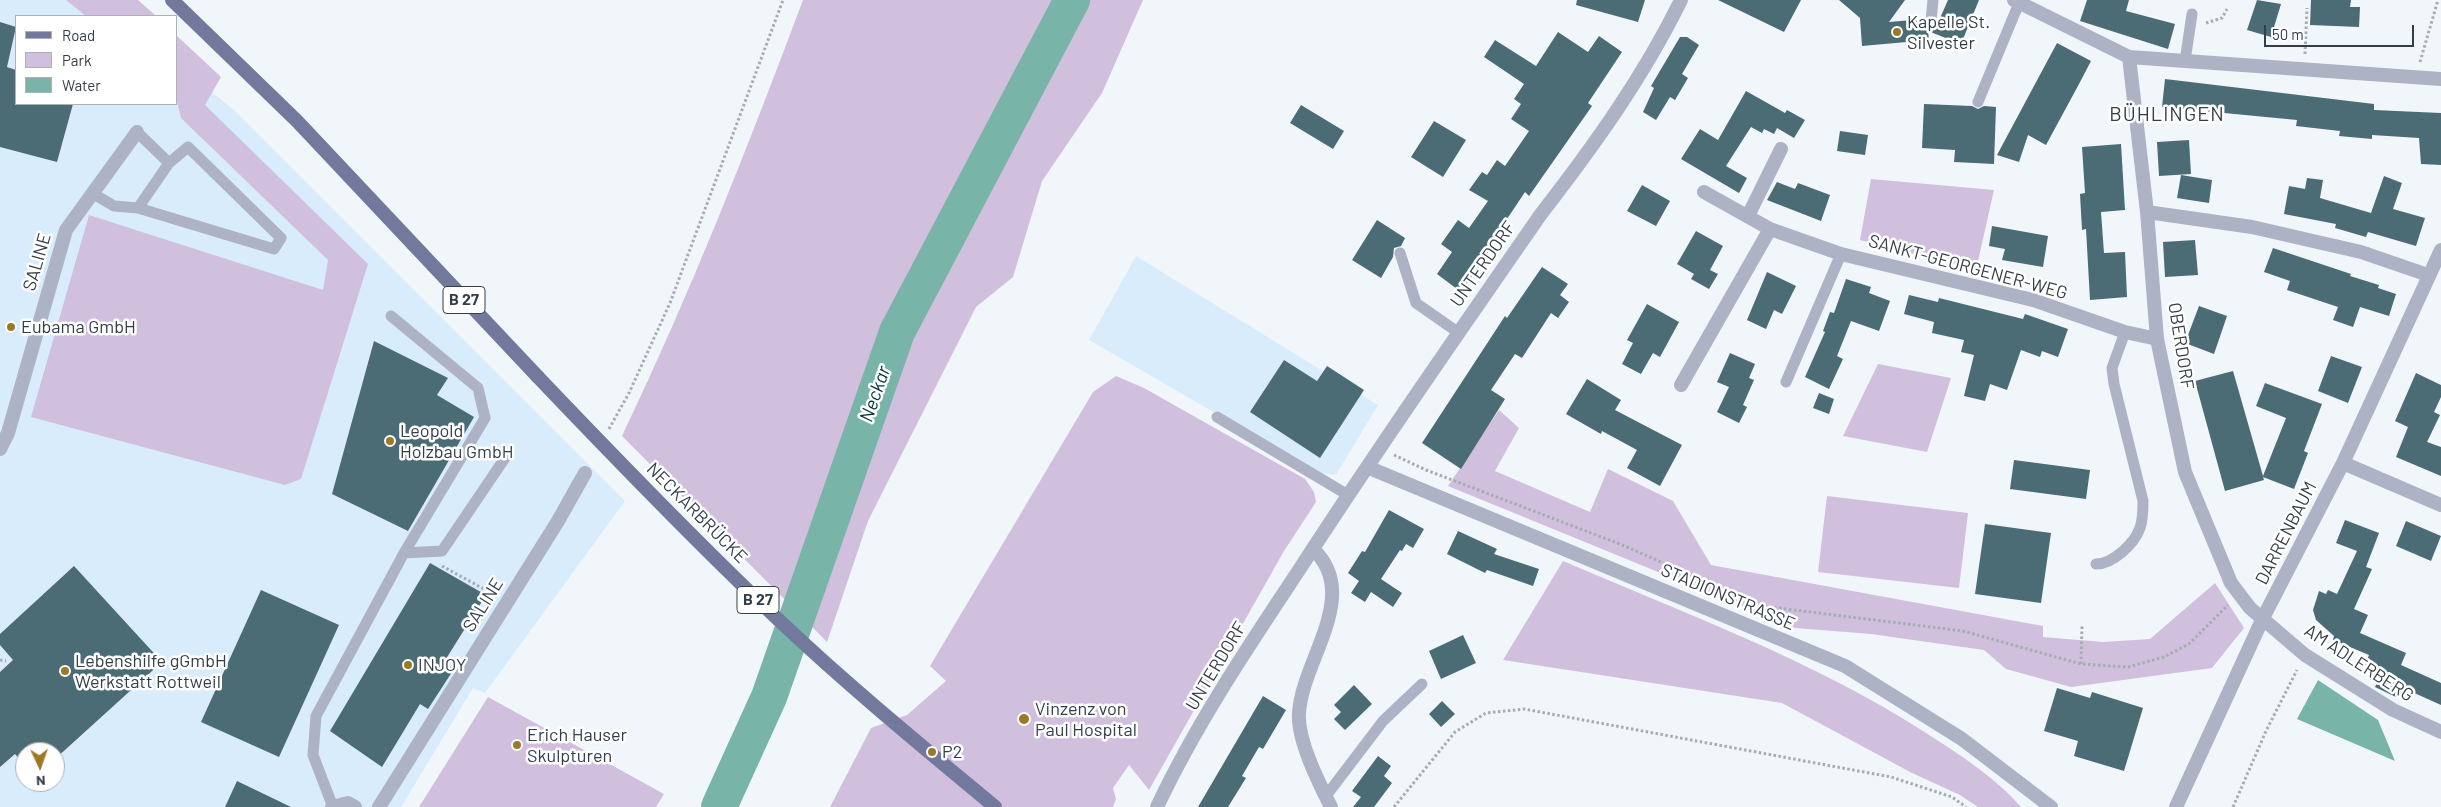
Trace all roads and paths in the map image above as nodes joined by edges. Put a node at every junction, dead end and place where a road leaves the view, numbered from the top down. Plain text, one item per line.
1 (172, 0) edge
2 (783, 0) edge
3 (1681, 0) edge
4 (1933, 0) edge
5 (2438, 0) edge
6 (2017, 2) edge
7 (2307, 8) dead end
8 (2227, 9) dead end
9 (2191, 20) joint
10 (1931, 22) dead end
11 (2129, 57) junction
12 (2185, 61) junction
13 (2418, 67) dead end
14 (2305, 70) junction
15 (2441, 79) edge
16 (1978, 102) dead end
17 (137, 132) joint
18 (1781, 149) dead end
19 (170, 163) junction
20 (1704, 192) dead end
21 (92, 193) junction
22 (138, 208) junction
23 (2147, 212) junction
24 (1748, 216) junction
25 (1770, 229) junction
26 (2441, 250) edge
27 (1400, 253) dead end
28 (1841, 254) junction
29 (2428, 275) junction
30 (391, 316) dead end
31 (2125, 332) junction
32 (1459, 333) junction
33 (2157, 339) junction
34 (1786, 382) dead end
35 (1681, 385) dead end
36 (1217, 417) dead end
37 (607, 433) dead end
38 (1380, 448) junction
39 (0, 449) edge
40 (507, 454) dead end
41 (2343, 464) junction
42 (1366, 467) junction
43 (585, 473) dead end
44 (1348, 495) junction
45 (2441, 505) edge
46 (1313, 549) junction
47 (404, 553) junction
48 (2096, 564) dead end
49 (440, 566) dead end
50 (2238, 595) junction
51 (506, 603) junction
52 (2263, 618) junction
53 (2082, 626) dead end
54 (2305, 655) junction
55 (0, 660) edge
56 (6, 661) dead end
57 (2081, 664) junction
58 (1422, 684) dead end
59 (2441, 732) edge
60 (1328, 802) edge
61 (333, 807) edge
62 (354, 807) edge
63 (379, 807) edge
64 (995, 807) edge
65 (1157, 807) edge
66 (1394, 807) edge
67 (1966, 807) edge
68 (2051, 807) edge
69 (2176, 807) edge
70 (2233, 807) edge

1 - 64 main road, NECKARBRÜCKE / B 27, bridge
2 - 37 path
3 - 32 street, UNTERDORF
4 - 10 lane
5 - 13 path
6 - 11 street
6 - 16 lane
7 - 14 path
8 - 9 path
9 - 12 lane
11 - 12 street
11 - 23 street, OBERDORF
12 - 14 street
14 - 15 street
17 - 19 lane
17 - 21 street, SALINE
18 - 24 street
19 - 22 lane
19 - 22 lane
20 - 24 street, SANKT-GEORGENER-WEG
21 - 22 lane
21 - 39 street, SALINE
23 - 29 street
23 - 33 street, OBERDORF
24 - 25 street, SANKT-GEORGENER-WEG
25 - 28 street, SANKT-GEORGENER-WEG
25 - 35 street
26 - 29 street, DARRENBAUM
27 - 32 lane
28 - 31 street, SANKT-GEORGENER-WEG
28 - 34 lane
29 - 41 street, DARRENBAUM
30 - 47 lane
31 - 33 street, SANKT-GEORGENER-WEG
31 - 48 lane
32 - 38 street, UNTERDORF
33 - 50 street, OBERDORF
36 - 44 lane
38 - 42 street, UNTERDORF
38 - 57 path
40 - 47 lane
41 - 45 street
41 - 52 street, DARRENBAUM
42 - 44 street, UNTERDORF
42 - 68 street, STADIONSTRASSE
43 - 51 street, SALINE
44 - 46 street, UNTERDORF
46 - 60 street
46 - 65 street, UNTERDORF
47 - 61 lane
49 - 51 path
50 - 52 street, OBERDORF
50 - 57 path
51 - 63 street, SALINE
52 - 54 street, AM ADLERBERG
52 - 69 street, DARRENBAUM
53 - 57 path
54 - 59 street, AM ADLERBERG
54 - 70 path
55 - 56 path
58 - 60 lane
61 - 62 street
66 - 67 path

